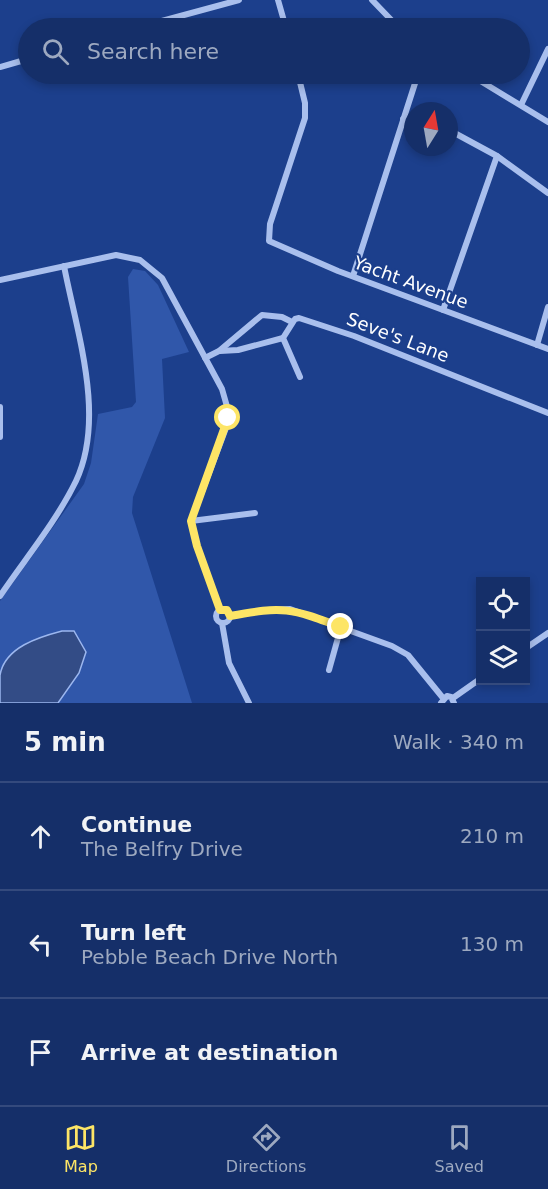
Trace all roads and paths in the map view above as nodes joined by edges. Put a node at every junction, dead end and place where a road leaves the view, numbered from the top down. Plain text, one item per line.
1 (239, 0) edge
2 (278, 0) edge
3 (372, 0) edge
4 (173, 18) edge
5 (283, 18) edge
6 (389, 18) edge
7 (548, 49) edge
8 (18, 62) edge
9 (0, 67) edge
10 (300, 84) edge
11 (415, 84) edge
12 (486, 84) edge
13 (521, 105) junction
14 (403, 118) joint
15 (548, 122) edge
16 (458, 135) edge
17 (497, 156) junction
18 (548, 193) edge
19 (64, 266) junction
20 (353, 276) junction
21 (0, 280) edge
22 (548, 307) edge
23 (443, 310) junction
24 (292, 322) junction
25 (283, 338) junction
26 (537, 345) junction
27 (548, 349) edge
28 (219, 351) junction
29 (206, 358) junction
30 (300, 377) dead end
31 (0, 407) edge
32 (548, 413) edge
33 (0, 437) edge
34 (255, 513) dead end
35 (191, 521) junction
36 (0, 596) edge
37 (220, 610) junction
38 (230, 616) junction
39 (222, 623) junction
40 (341, 627) junction
41 (548, 633) edge
42 (530, 645) edge
43 (329, 670) dead end
44 (476, 682) edge
45 (442, 700) edge
46 (454, 701) edge
47 (249, 703) edge

1 - 4 street
2 - 5 street
3 - 6 street
7 - 13 street
8 - 9 street
10 - 20 street, Yacht Avenue
11 - 14 street
12 - 13 street
13 - 15 street
14 - 20 street
16 - 17 street
17 - 18 street
17 - 23 street
19 - 21 street
19 - 29 street
19 - 36 street
20 - 23 street, Yacht Avenue
22 - 26 street
23 - 26 street, Yacht Avenue
24 - 25 street
24 - 28 street, Seve's Lane
24 - 32 street, Seve's Lane
25 - 28 street
25 - 30 street
26 - 27 street, Yacht Avenue
28 - 29 street
29 - 35 street
31 - 33 street
34 - 35 street
35 - 37 street
37 - 38 street
37 - 39 street
38 - 39 street
38 - 40 street
39 - 47 street
40 - 43 street
40 - 45 street
41 - 42 street
44 - 46 street
45 - 46 street

